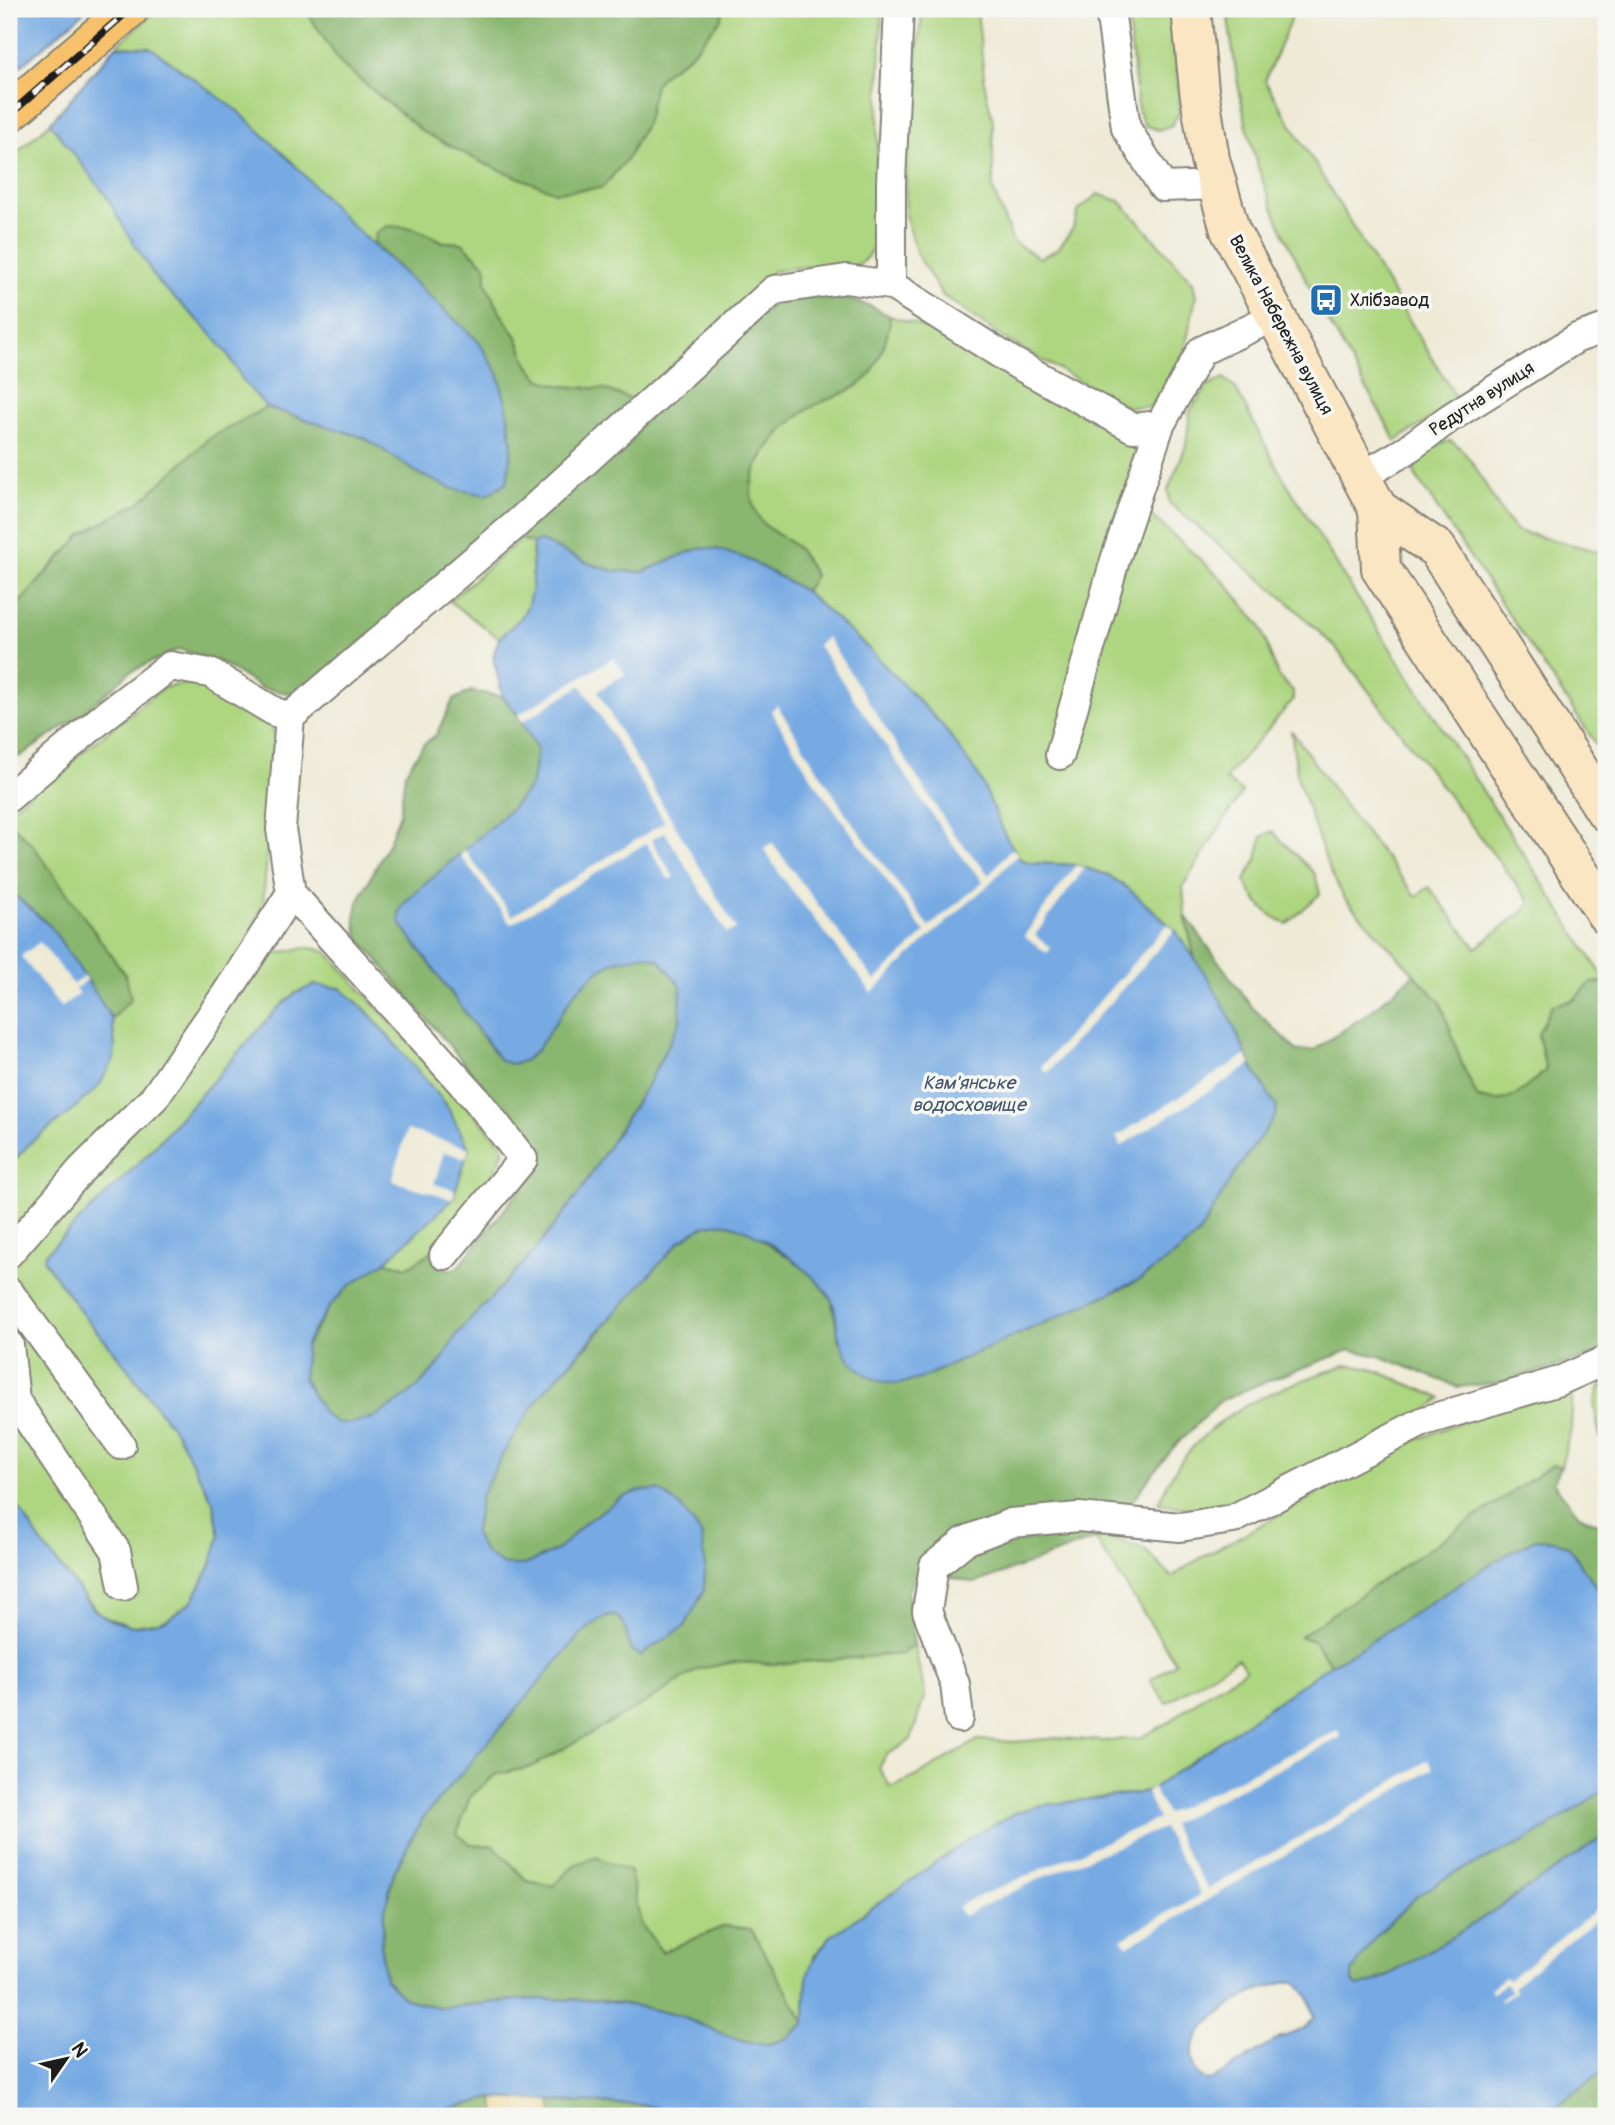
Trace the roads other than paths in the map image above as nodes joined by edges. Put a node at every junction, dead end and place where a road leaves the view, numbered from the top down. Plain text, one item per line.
1 (129, 9) edge
2 (899, 9) edge
3 (1110, 9) edge
4 (1191, 9) edge
5 (9, 113) edge
6 (1217, 185) junction
7 (891, 285) junction
8 (1276, 316) junction
9 (1606, 328) edge
10 (1160, 425) junction
11 (1369, 493) junction
12 (290, 716) junction
13 (1060, 755) dead end
14 (9, 797) edge
15 (1606, 812) edge
16 (291, 893) junction
17 (1606, 914) edge
18 (9, 1253) edge
19 (444, 1255) dead end
20 (9, 1292) edge
21 (9, 1345) edge
22 (1606, 1360) edge
23 (121, 1445) dead end
24 (123, 1586) dead end
25 (959, 1718) dead end

1 - 5 highway
2 - 7 street
3 - 6 street
4 - 6 street, Велика Набережна вулиця
6 - 8 street, Велика Набережна вулиця
7 - 10 street
7 - 12 street
8 - 10 street
8 - 11 street, Велика Набережна вулиця
9 - 11 street, Редутна вулиця
10 - 13 street
11 - 15 street, Велика Набережна вулиця
11 - 17 street, Велика Набережна вулиця
12 - 14 street
12 - 16 street
16 - 18 street
16 - 19 street
20 - 23 street
21 - 24 street
22 - 25 street

